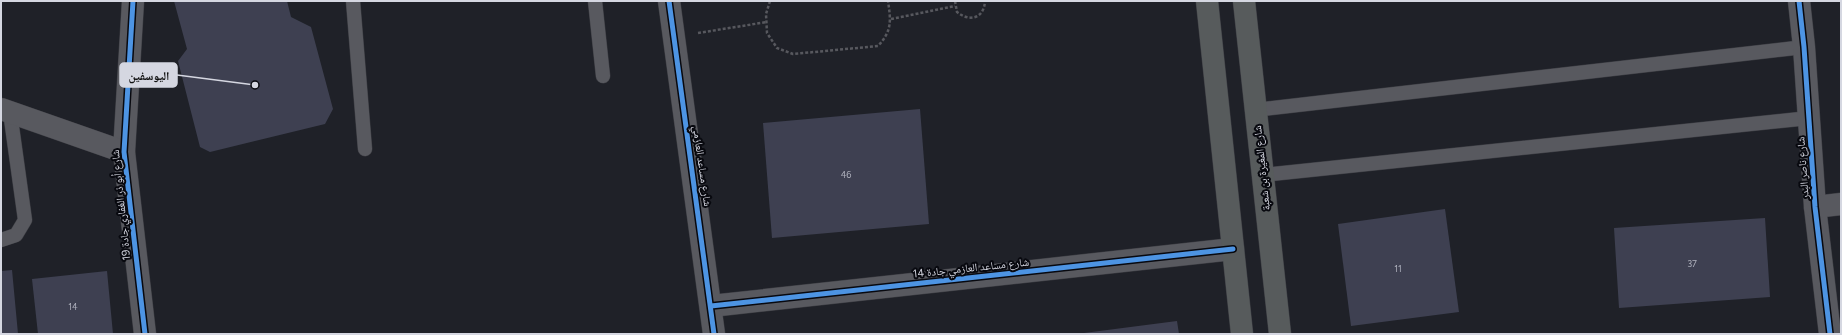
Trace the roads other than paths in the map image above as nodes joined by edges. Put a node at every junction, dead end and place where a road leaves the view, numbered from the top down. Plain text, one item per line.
1 (133, 1) edge
2 (353, 1) edge
3 (595, 1) edge
4 (669, 1) edge
5 (1207, 1) edge
6 (1244, 1) edge
7 (1799, 1) edge
8 (1804, 47) junction
9 (603, 76) dead end
10 (5, 110) edge
11 (1256, 110) junction
12 (1809, 118) junction
13 (365, 149) dead end
14 (124, 152) junction
15 (1262, 175) junction
16 (1841, 204) edge
17 (1815, 207) junction
18 (1, 240) edge
19 (1233, 250) junction
20 (711, 306) junction
21 (145, 334) edge
22 (714, 334) edge
23 (1242, 334) edge
24 (1280, 334) edge
25 (1830, 334) edge

1 - 14 street, شارع أبو ذر الغفاري جادة 19
2 - 13 lane
3 - 9 lane
4 - 20 street, شارع مساعد العازمي
5 - 19 main road
6 - 11 main road, شارع المغيرة بن شعبة
7 - 8 street, شارع ناصر البدر
8 - 11 lane
8 - 12 street, شارع ناصر البدر
10 - 14 street
10 - 18 lane
11 - 15 main road, شارع المغيرة بن شعبة
12 - 15 lane
12 - 17 street, شارع ناصر البدر
14 - 21 street, شارع أبو ذر الغفاري جادة 19
15 - 24 main road, شارع المغيرة بن شعبة
16 - 17 street
17 - 25 street, شارع ناصر البدر
19 - 20 street, شارع مساعد العازمي جادة 14
19 - 23 main road
20 - 22 street, شارع مساعد العازمي

